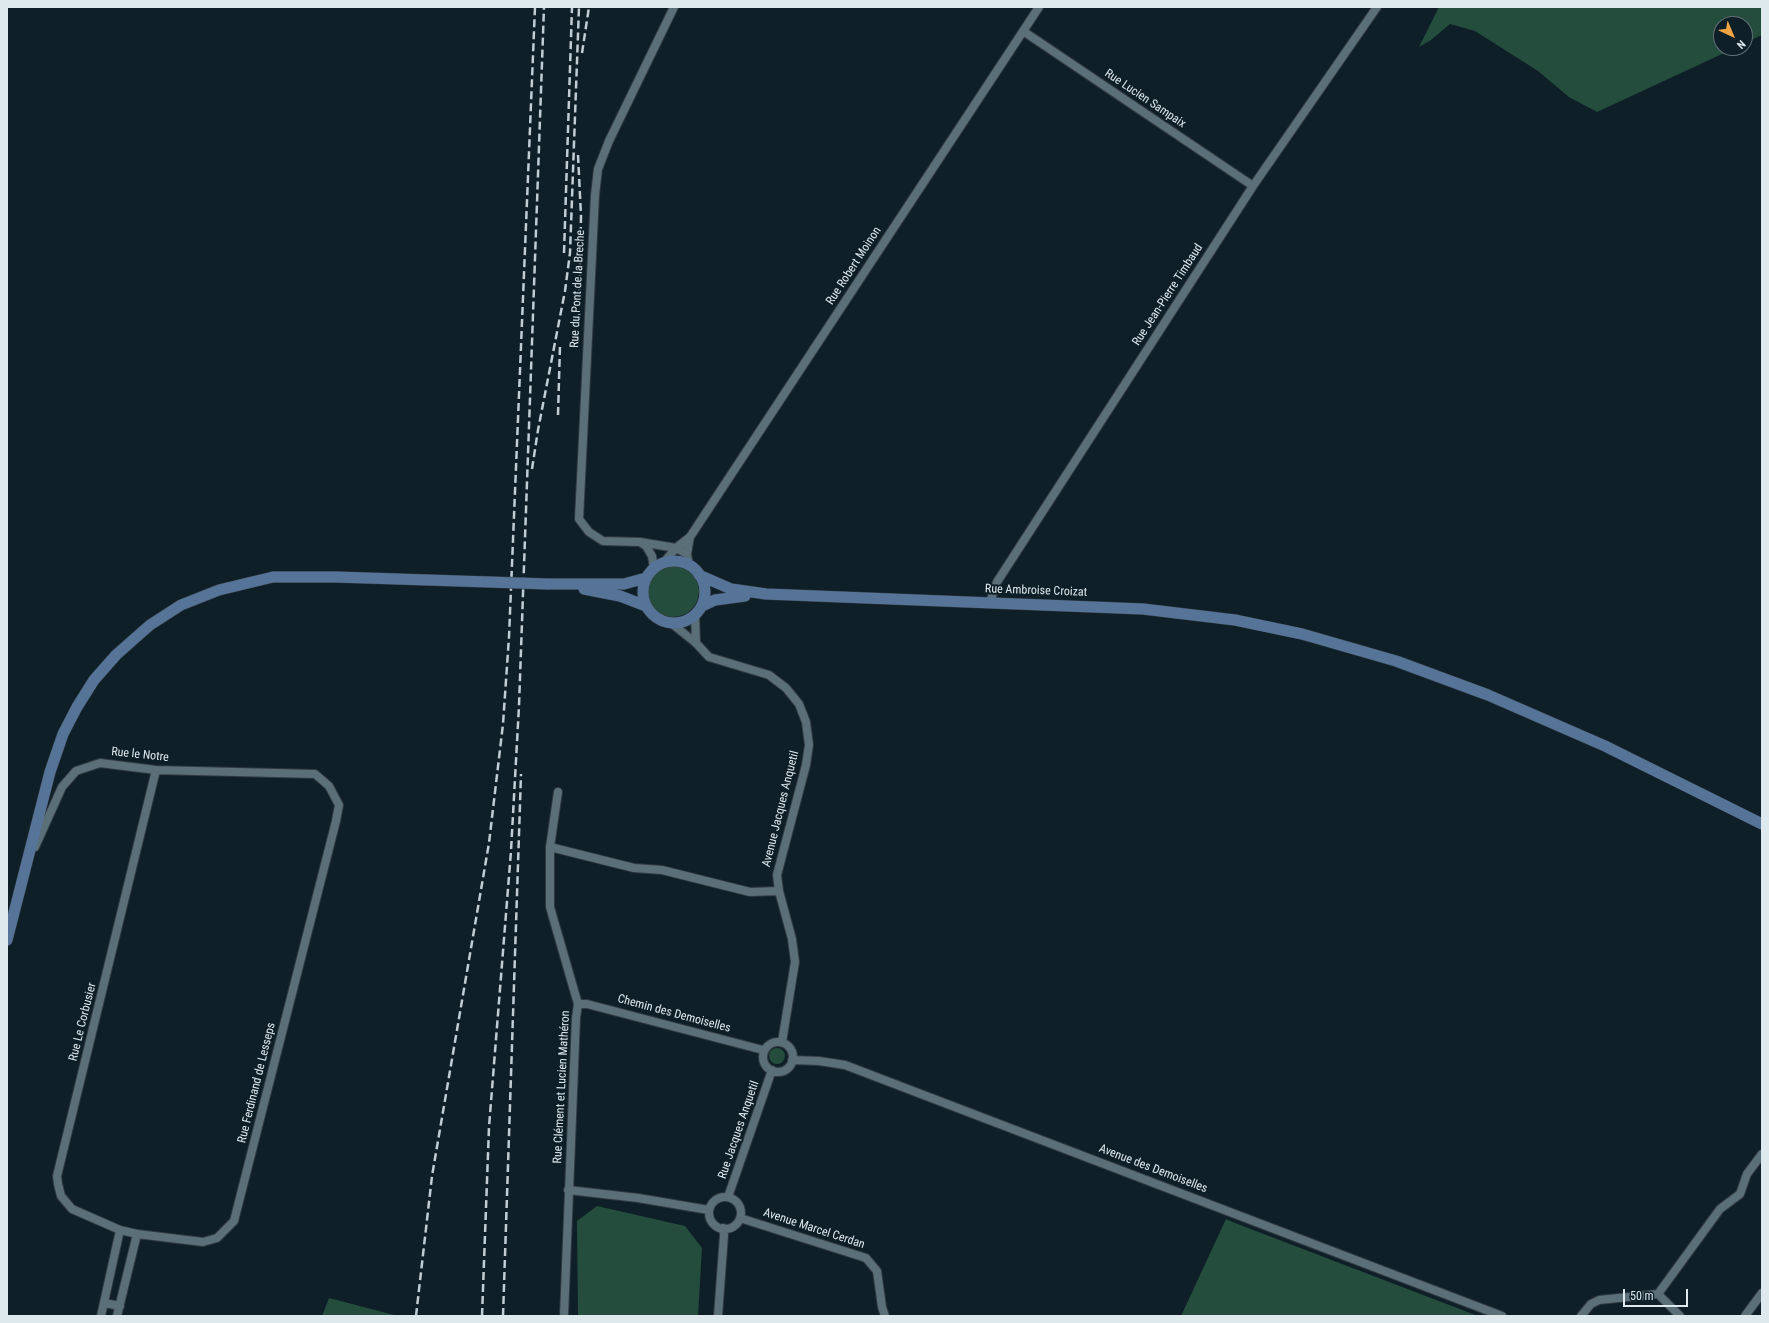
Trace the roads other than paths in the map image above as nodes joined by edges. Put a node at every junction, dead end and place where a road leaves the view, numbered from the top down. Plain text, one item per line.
1 (674, 7) edge
2 (1039, 7) edge
3 (1376, 7) edge
4 (1023, 31) junction
5 (1253, 186) junction
6 (690, 537) junction
7 (640, 542) junction
8 (676, 548) junction
9 (687, 554) junction
10 (664, 562) junction
11 (689, 565) junction
12 (654, 568) junction
13 (699, 574) junction
14 (646, 578) junction
15 (564, 585) junction
16 (766, 594) junction
17 (990, 602) junction
18 (646, 606) junction
19 (698, 610) junction
20 (671, 623) junction
21 (696, 643) junction
22 (156, 770) junction
23 (315, 774) joint
24 (558, 792) dead end
25 (1762, 824) edge
26 (550, 846) junction
27 (25, 870) junction
28 (779, 891) junction
29 (7, 940) edge
30 (578, 1004) junction
31 (782, 1042) junction
32 (763, 1050) junction
33 (792, 1060) junction
34 (772, 1070) junction
35 (1762, 1154) edge
36 (568, 1190) junction
37 (728, 1197) junction
38 (709, 1210) junction
39 (740, 1218) junction
40 (723, 1228) junction
41 (120, 1230) junction
42 (137, 1234) junction
43 (1762, 1293) edge
44 (1658, 1294) junction
45 (104, 1303) junction
46 (120, 1306) junction
47 (101, 1316) edge
48 (117, 1316) edge
49 (564, 1316) edge
50 (718, 1316) edge
51 (885, 1316) edge
52 (1502, 1316) edge
53 (1581, 1316) edge
54 (1680, 1316) edge
55 (1745, 1316) edge

1 - 7 street, Rue du Pont de la Breche
2 - 4 street, Rue Robert Moinon
3 - 5 street, Rue Jean-Pierre Timbaud
4 - 5 street, Rue Lucien Sampaix
4 - 6 street, Rue Robert Moinon
5 - 17 street, Rue Jean-Pierre Timbaud
6 - 8 street, Rue Robert Moinon
6 - 9 street, Rue Robert Moinon
7 - 8 street, Rue du Pont de la Breche
7 - 12 street
8 - 9 street, Rue du Pont de la Breche
8 - 10 street, Rue Robert Moinon
9 - 11 street, Rue Robert Moinon
10 - 11 main road
10 - 12 main road
11 - 13 main road
12 - 14 main road
13 - 16 main road
13 - 19 main road
14 - 15 main road
14 - 18 main road
15 - 18 main road
15 - 27 main road, bridge
16 - 17 main road, Rue Ambroise Croizat
16 - 19 main road
17 - 25 main road, Rue Ambroise Croizat
18 - 20 main road
19 - 20 main road
19 - 21 street
20 - 21 street
21 - 28 street, Avenue Jacques Anquetil
22 - 23 street, Rue le Notre
22 - 27 street, Rue le Notre
22 - 41 street, Rue Le Corbusier
23 - 42 street, Rue Ferdinand de Lesseps
24 - 26 street, Rue Clément et Lucien Mathéron
26 - 28 street
26 - 30 street, Rue Clément et Lucien Mathéron
27 - 29 main road
28 - 31 street, Avenue Jacques Anquetil
30 - 32 street, Chemin des Demoiselles
30 - 36 street, Rue Clément et Lucien Mathéron
31 - 32 street
31 - 33 street
32 - 34 street
33 - 34 street
33 - 52 street, Avenue des Demoiselles
34 - 37 street, Rue Jacques Anquetil
35 - 44 street
36 - 38 street
36 - 49 street, Rue Clément et Lucien Mathéron
37 - 38 street
37 - 39 street
38 - 40 street
39 - 40 street
39 - 51 street, Avenue Marcel Cerdan
40 - 50 street
41 - 42 street, Rue Le Corbusier
41 - 45 street
42 - 46 street
43 - 55 street
44 - 53 street
44 - 54 street
45 - 46 street
45 - 47 street
46 - 48 street

